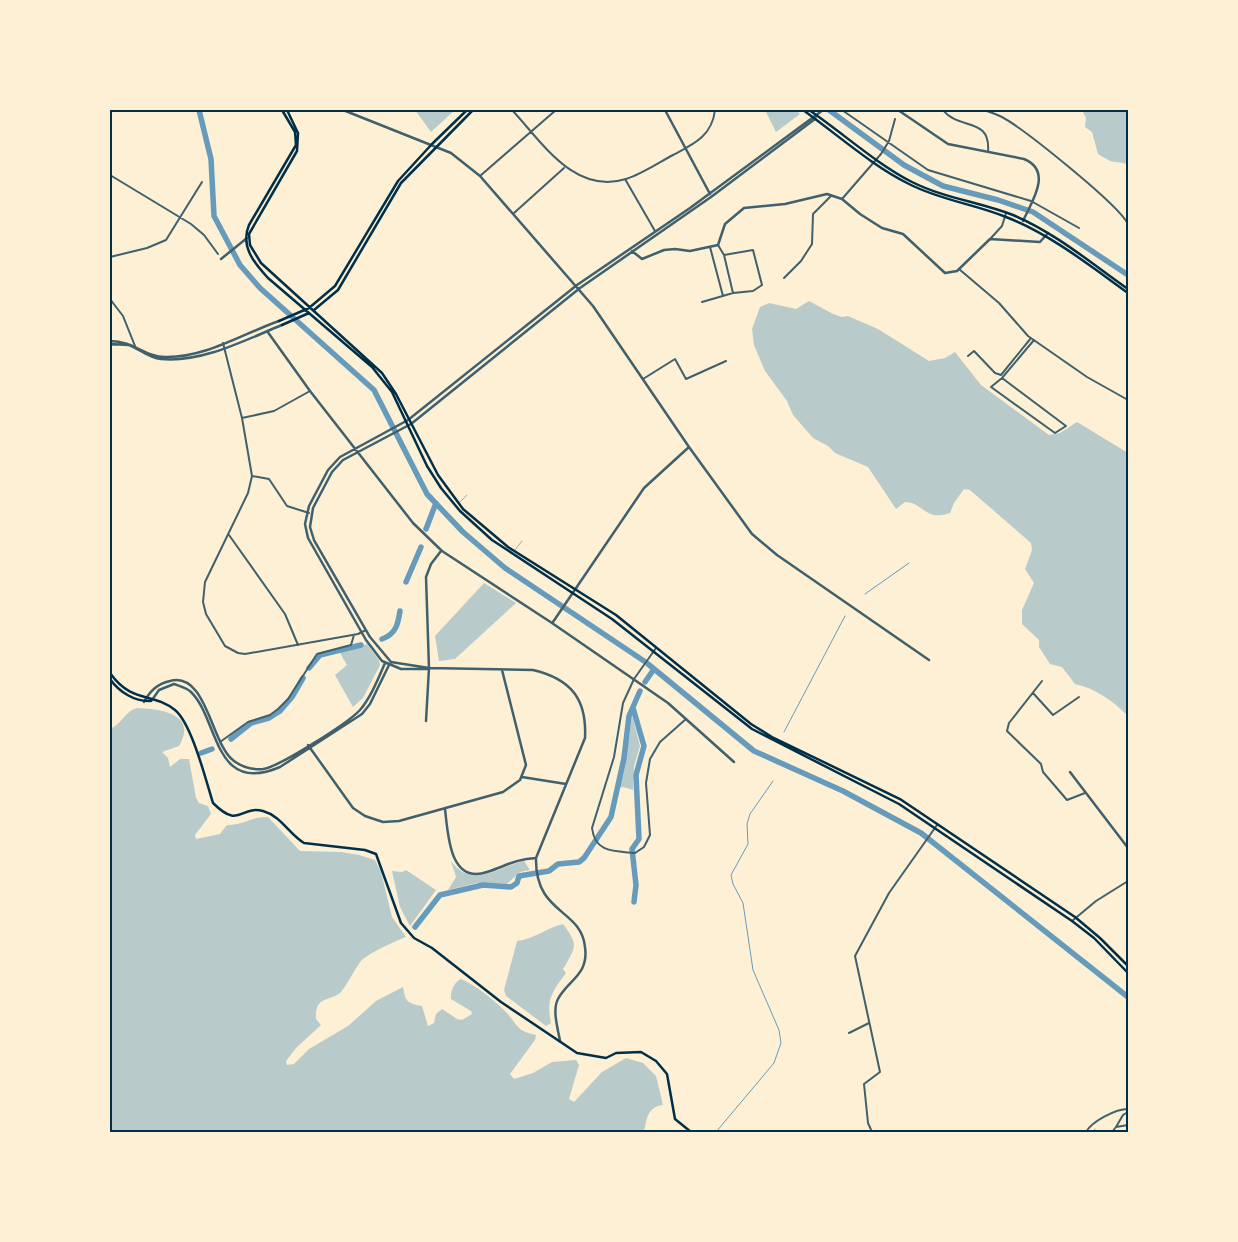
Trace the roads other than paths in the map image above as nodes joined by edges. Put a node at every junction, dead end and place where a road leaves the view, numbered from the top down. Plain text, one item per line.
1 (282, 110) edge
2 (287, 110) edge
3 (343, 110) edge
4 (467, 110) edge
5 (473, 110) edge
6 (512, 110) edge
7 (556, 110) edge
8 (665, 110) edge
9 (715, 110) edge
10 (803, 110) edge
11 (809, 110) edge
12 (822, 110) edge
13 (842, 110) edge
14 (898, 110) edge
15 (943, 110) edge
16 (984, 110) edge
17 (816, 115) junction
18 (812, 116) junction
19 (815, 119) junction
20 (895, 119) dead end
21 (532, 131) junction
22 (888, 142) junction
23 (432, 144) junction
24 (437, 146) junction
25 (686, 149) junction
26 (988, 152) junction
27 (875, 161) junction
28 (564, 168) junction
29 (110, 175) edge
30 (480, 176) junction
31 (625, 179) junction
32 (202, 182) dead end
33 (710, 194) junction
34 (832, 195) junction
35 (842, 199) junction
36 (1032, 201) junction
37 (514, 213) junction
38 (1005, 214) junction
39 (180, 219) junction
40 (1023, 222) junction
41 (1128, 224) edge
42 (1079, 228) dead end
43 (655, 231) junction
44 (1047, 235) junction
45 (247, 238) junction
46 (990, 239) junction
47 (718, 245) junction
48 (710, 247) junction
49 (632, 251) junction
50 (218, 254) dead end
51 (724, 255) junction
52 (110, 257) edge
53 (221, 259) dead end
54 (959, 268) junction
55 (784, 278) dead end
56 (578, 287) junction
57 (1128, 289) edge
58 (1128, 293) edge
59 (732, 294) junction
60 (722, 296) junction
61 (110, 299) edge
62 (702, 302) dead end
63 (308, 309) junction
64 (314, 311) junction
65 (310, 313) junction
66 (279, 321) joint
67 (282, 325) joint
68 (267, 331) junction
69 (1031, 338) junction
70 (1034, 340) junction
71 (110, 343) edge
72 (223, 343) junction
73 (135, 347) junction
74 (225, 347) junction
75 (968, 356) dead end
76 (726, 361) dead end
77 (1002, 378) junction
78 (643, 379) junction
79 (310, 391) junction
80 (1128, 400) edge
81 (242, 418) junction
82 (407, 421) junction
83 (409, 425) junction
84 (689, 447) junction
85 (355, 448) junction
86 (357, 452) junction
87 (252, 476) junction
88 (467, 495) dead end
89 (458, 503) junction
90 (307, 513) junction
91 (311, 514) junction
92 (228, 535) junction
93 (522, 541) dead end
94 (442, 551) junction
95 (513, 552) junction
96 (574, 588) junction
97 (570, 594) junction
98 (552, 623) junction
99 (366, 630) junction
100 (362, 633) junction
101 (354, 635) junction
102 (298, 646) junction
103 (656, 648) junction
104 (652, 651) junction
105 (387, 659) junction
106 (929, 660) dead end
107 (391, 662) junction
108 (385, 663) junction
109 (389, 666) junction
110 (429, 668) junction
111 (502, 670) junction
112 (110, 674) edge
113 (634, 679) junction
114 (110, 680) edge
115 (1042, 681) dead end
116 (1033, 693) junction
117 (1079, 696) dead end
118 (146, 698) junction
119 (151, 701) junction
120 (144, 702) junction
121 (426, 720) dead end
122 (686, 720) junction
123 (220, 742) junction
124 (308, 745) junction
125 (310, 748) junction
126 (734, 762) dead end
127 (1070, 772) dead end
128 (522, 777) junction
129 (566, 784) junction
130 (1085, 792) junction
131 (444, 809) junction
132 (936, 826) junction
133 (1128, 848) edge
134 (536, 858) junction
135 (1128, 880) edge
136 (1075, 917) junction
137 (1072, 921) junction
138 (1128, 966) edge
139 (1128, 973) edge
140 (869, 1023) junction
141 (849, 1033) dead end
142 (560, 1041) junction
143 (1128, 1111) edge
144 (1128, 1125) edge
145 (1116, 1127) junction
146 (691, 1132) edge
147 (872, 1132) edge
148 (1086, 1132) edge
149 (1112, 1132) edge

1 - 45 main road
2 - 45 main road
3 - 23 street
4 - 23 main road
5 - 24 main road
6 - 21 street
7 - 21 street
8 - 25 street
9 - 25 street
10 - 18 main road
11 - 17 main road
12 - 17 street
13 - 22 street
14 - 26 street
15 - 26 street
16 - 41 street
17 - 18 street
17 - 19 street
17 - 27 main road
18 - 19 main road
18 - 33 street
19 - 27 main road
19 - 49 street
20 - 22 street
21 - 28 street
21 - 30 street
22 - 27 street
22 - 36 street
23 - 24 street
23 - 63 main road
24 - 30 street
24 - 64 main road
25 - 31 street
25 - 33 street
26 - 36 street
27 - 35 street
27 - 38 main road
28 - 31 street
28 - 37 street
29 - 39 street
30 - 37 street
31 - 43 street
32 - 39 street
33 - 43 street
34 - 35 street
34 - 47 street
34 - 55 street
35 - 54 street
36 - 40 street
36 - 42 street
37 - 56 street
38 - 40 main road
38 - 46 street
39 - 50 street
39 - 52 street
40 - 44 main road
43 - 56 street
44 - 46 street
44 - 57 main road
44 - 58 main road
45 - 53 street
45 - 63 main road
45 - 63 main road
46 - 54 street
47 - 48 street
47 - 51 street
48 - 49 street
48 - 60 street
49 - 56 street
51 - 59 street
51 - 59 street
54 - 69 street
56 - 78 street
56 - 82 street
56 - 83 street
59 - 60 street
60 - 62 street
61 - 73 street
63 - 64 main road
63 - 65 main road
63 - 66 main road
64 - 65 main road
64 - 82 main road
65 - 67 main road
65 - 82 main road
66 - 72 street
67 - 68 street
68 - 74 street
68 - 79 street
69 - 70 street
69 - 75 street
70 - 77 street
70 - 80 street
71 - 73 street
72 - 73 street
72 - 74 street
73 - 74 street
74 - 81 street
76 - 78 street
77 - 77 street
78 - 84 street
79 - 81 street
79 - 85 street
81 - 87 street
82 - 83 main road
82 - 85 street
83 - 86 street
83 - 89 main road
83 - 95 main road
84 - 96 street
84 - 106 street
85 - 86 street
85 - 90 street
86 - 91 street
86 - 94 street
87 - 90 street
87 - 92 street
88 - 89 lane
89 - 95 main road
90 - 91 street
90 - 100 street
91 - 99 street
92 - 102 street
92 - 102 street
93 - 95 lane
94 - 98 street
94 - 110 street
95 - 96 main road
95 - 97 main road
96 - 97 street
96 - 103 main road
97 - 98 street
97 - 104 main road
98 - 113 street
99 - 100 street
99 - 105 street
100 - 101 street
100 - 108 street
101 - 102 street
101 - 123 street
103 - 104 street
103 - 132 main road
104 - 113 street
104 - 132 main road
105 - 107 street
105 - 108 street
107 - 109 street
107 - 110 street
108 - 109 street
108 - 124 street
109 - 110 street
109 - 125 street
110 - 111 street
110 - 121 street
111 - 128 street
111 - 129 street
112 - 118 main road
113 - 122 street
113 - 122 street
114 - 120 main road
115 - 116 street
116 - 117 street
116 - 130 street
118 - 119 main road
118 - 120 street
118 - 123 street
119 - 120 main road
119 - 125 street
119 - 142 main road
122 - 126 street
123 - 124 street
124 - 125 street
125 - 131 street
127 - 130 street
128 - 129 street
128 - 131 street
129 - 134 street
130 - 133 street
131 - 134 street
132 - 136 main road
132 - 137 main road
132 - 140 street
134 - 142 street
135 - 136 street
136 - 137 street
136 - 138 main road
137 - 139 main road
140 - 141 street
140 - 147 street
142 - 146 main road
143 - 145 street
143 - 148 street
144 - 145 street
145 - 149 street

